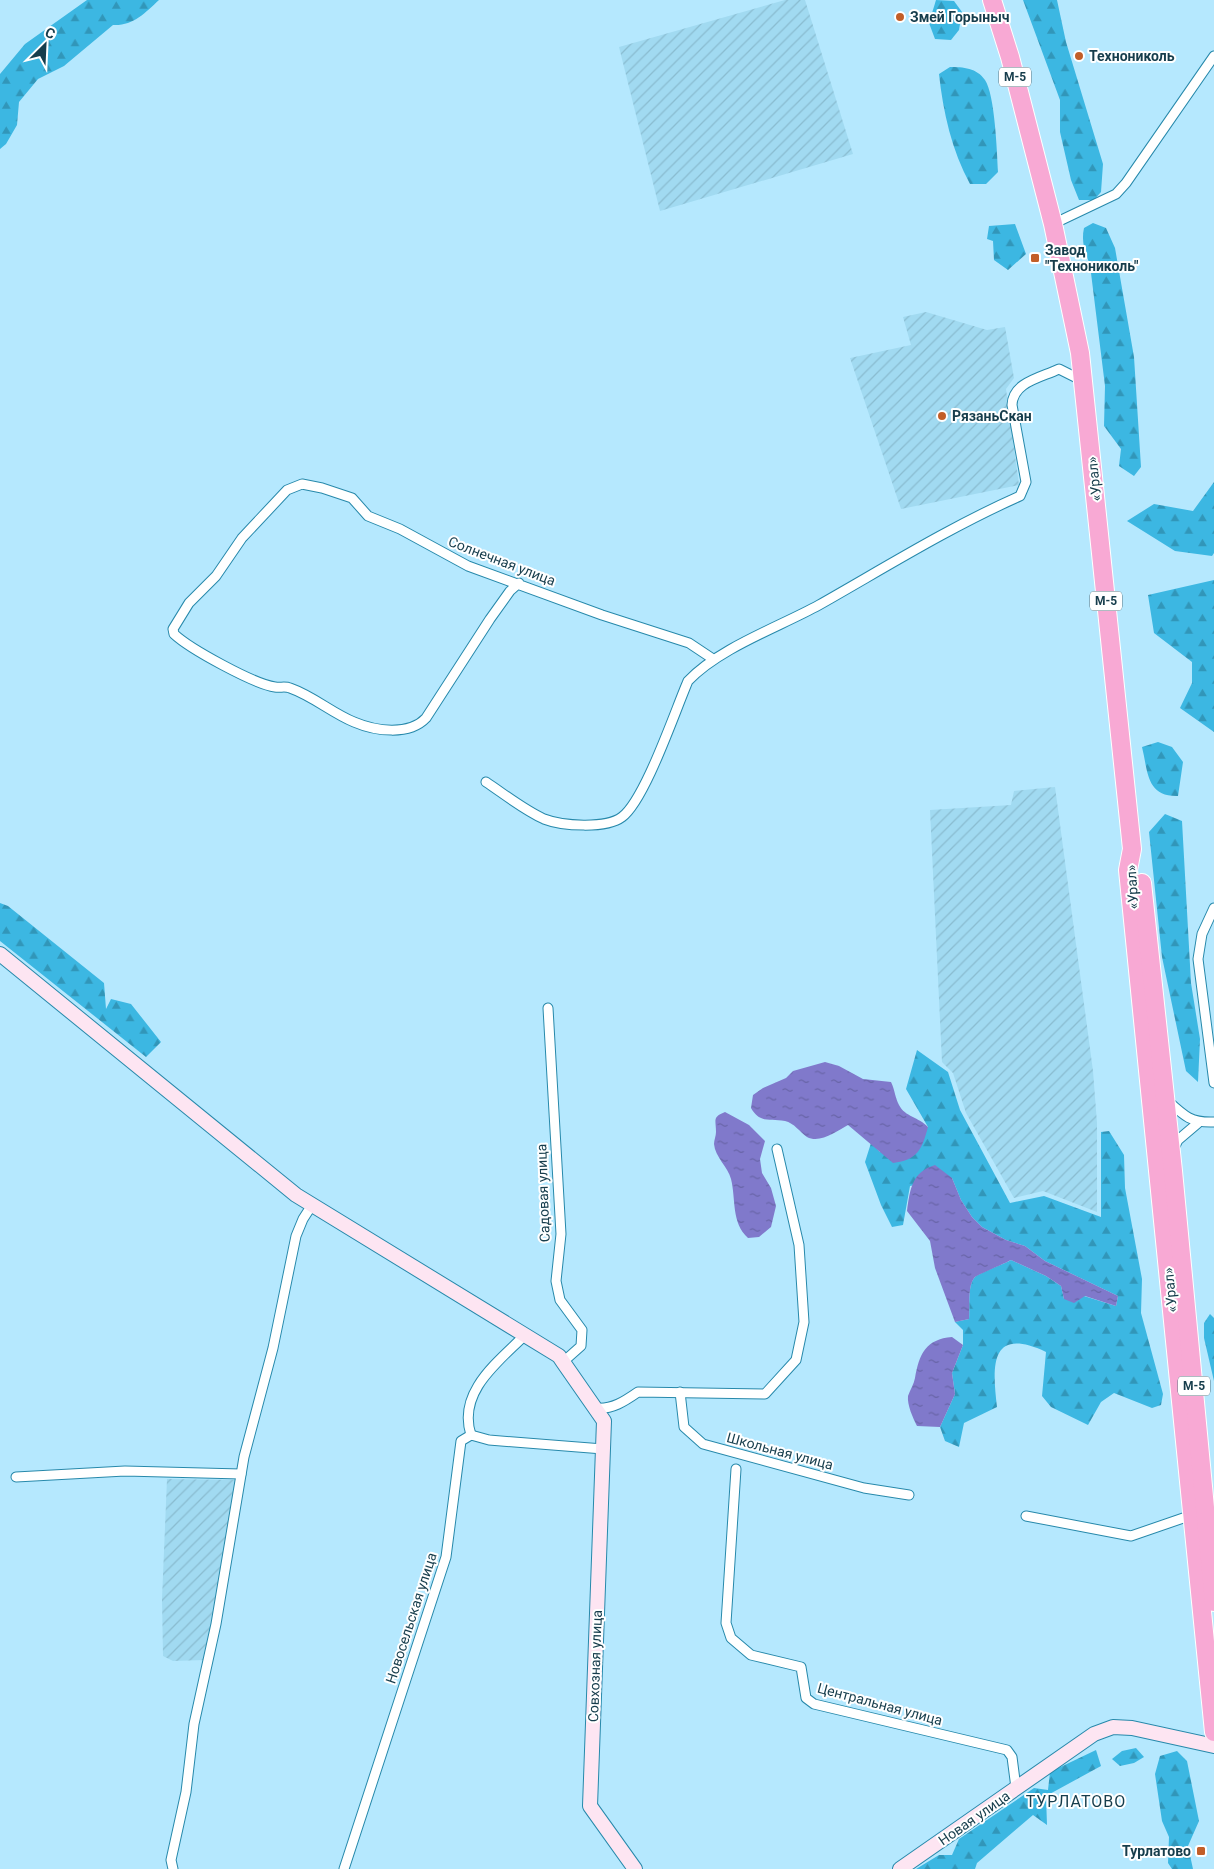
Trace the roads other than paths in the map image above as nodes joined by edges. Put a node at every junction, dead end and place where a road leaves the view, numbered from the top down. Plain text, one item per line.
1 (992, 0) edge
2 (1214, 56) edge
3 (1053, 224) junction
4 (1083, 381) junction
5 (519, 583) junction
6 (713, 660) junction
7 (486, 782) dead end
8 (1132, 849) junction
9 (1214, 908) edge
10 (0, 954) edge
11 (548, 1008) dead end
12 (1214, 1083) edge
13 (1166, 1099) junction
14 (1214, 1122) edge
15 (1198, 1123) junction
16 (777, 1149) dead end
17 (1171, 1153) junction
18 (312, 1205) junction
19 (525, 1335) junction
20 (563, 1362) junction
21 (680, 1392) junction
22 (595, 1408) junction
23 (471, 1435) junction
24 (603, 1449) junction
25 (736, 1468) dead end
26 (241, 1474) junction
27 (16, 1477) dead end
28 (909, 1495) dead end
29 (1192, 1515) junction
30 (1026, 1516) dead end
31 (1212, 1553) edge
32 (1214, 1602) edge
33 (1214, 1728) edge
34 (1196, 1742) junction
35 (1214, 1746) edge
36 (1016, 1788) junction
37 (173, 1869) edge
38 (344, 1869) edge
39 (635, 1869) edge
40 (900, 1869) edge

1 - 3 highway, «Урал» / М-5
2 - 3 street
3 - 4 highway, «Урал» / М-5
4 - 6 street
4 - 8 highway, «Урал» / М-5
5 - 5 street, Солнечная улица
5 - 6 street, Солнечная улица
6 - 7 street
8 - 13 highway, «Урал» / М-5
8 - 29 highway, «Урал» / М-5
9 - 12 street
10 - 18 street, Совхозная улица
11 - 20 street, Садовая улица
13 - 15 street
13 - 17 highway, «Урал» / М-5
14 - 15 street
15 - 17 street
16 - 21 street
17 - 31 highway, «Урал» / М-5
18 - 19 street, Совхозная улица
18 - 26 street
19 - 20 street, Совхозная улица
19 - 23 street
20 - 22 street, Совхозная улица
21 - 22 street
21 - 28 street, Школьная улица
22 - 24 street, Совхозная улица
23 - 24 street
23 - 38 street, Новосельская улица
24 - 39 street, Совхозная улица
25 - 36 street, Центральная улица
26 - 27 street
26 - 37 street
29 - 30 street
29 - 33 highway, «Урал» / М-5
31 - 32 highway, «Урал» / М-5
33 - 34 street
34 - 35 street, Новая улица
34 - 36 street, Новая улица
36 - 40 street, Новая улица

